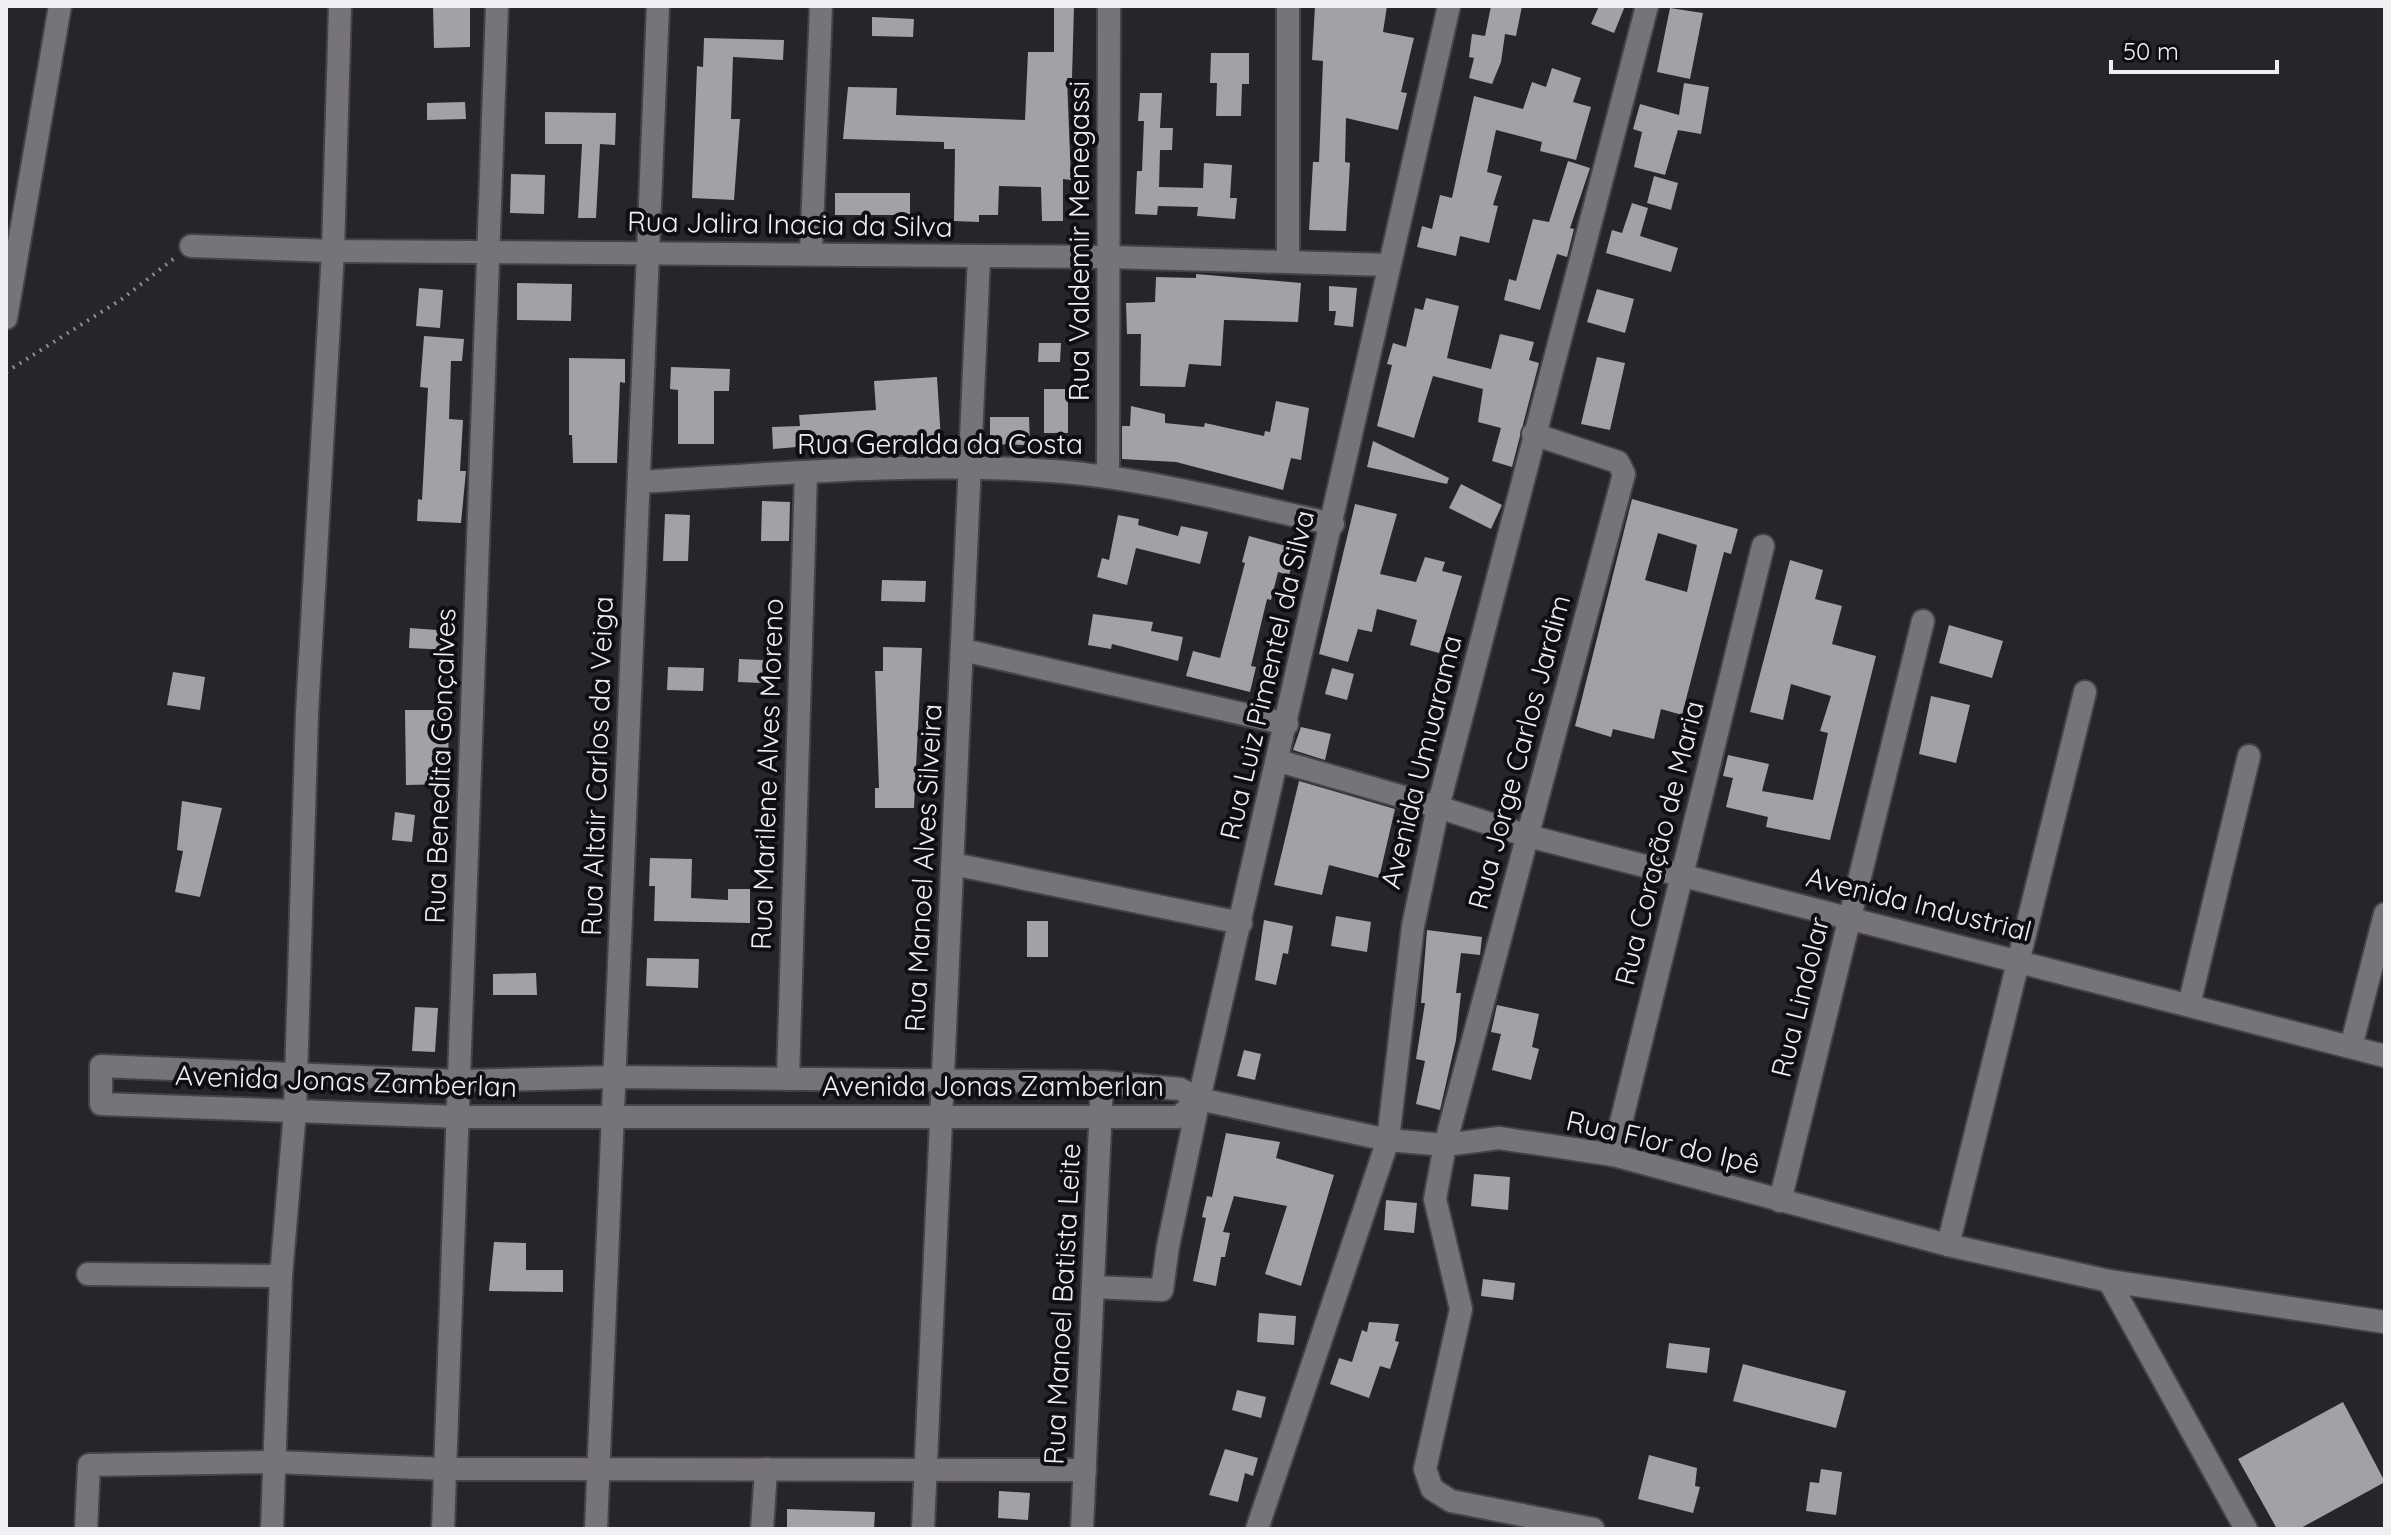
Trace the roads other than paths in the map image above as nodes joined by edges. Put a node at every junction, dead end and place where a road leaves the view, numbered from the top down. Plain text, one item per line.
1 (60, 6) edge
2 (340, 6) edge
3 (497, 6) edge
4 (658, 6) edge
5 (821, 6) edge
6 (1109, 6) edge
7 (1288, 6) edge
8 (1449, 6) edge
9 (1647, 6) edge
10 (191, 246) road end
11 (333, 251) junction
12 (488, 251) junction
13 (648, 251) junction
14 (811, 253) junction
15 (979, 257) junction
16 (1110, 257) junction
17 (1288, 260) junction
18 (1389, 265) junction
19 (6, 318) edge
20 (1533, 434) junction
21 (972, 469) junction
22 (806, 472) junction
23 (1108, 477) junction
24 (639, 482) junction
25 (1333, 524) junction
26 (1763, 546) dead end
27 (1923, 621) dead end
28 (963, 650) junction
29 (2085, 692) dead end
30 (1287, 724) junction
31 (2249, 756) dead end
32 (1279, 761) junction
33 (1438, 807) junction
34 (1528, 836) junction
35 (953, 864) junction
36 (1682, 875) junction
37 (2385, 914) edge
38 (1850, 918) junction
39 (1241, 923) junction
40 (2018, 960) junction
41 (2189, 1005) junction
42 (2351, 1047) junction
43 (2385, 1056) edge
44 (295, 1074) junction
45 (615, 1077) junction
46 (788, 1079) junction
47 (944, 1080) junction
48 (459, 1081) junction
49 (1102, 1082) junction
50 (1199, 1099) junction
51 (295, 1111) junction
52 (942, 1115) junction
53 (615, 1116) junction
54 (460, 1117) junction
55 (1101, 1117) junction
56 (1388, 1140) junction
57 (1445, 1145) junction
58 (1613, 1155) junction
59 (1780, 1201) junction
60 (1948, 1245) junction
61 (88, 1274) dead end
62 (281, 1276) junction
63 (2109, 1281) junction
64 (1093, 1287) junction
65 (2385, 1322) edge
66 (276, 1462) junction
67 (445, 1469) junction
68 (598, 1469) junction
69 (766, 1469) junction
70 (926, 1469) junction
71 (1085, 1470) junction
72 (86, 1529) edge
73 (272, 1529) edge
74 (443, 1529) edge
75 (596, 1529) edge
76 (762, 1529) edge
77 (923, 1529) edge
78 (1082, 1529) edge
79 (1257, 1529) edge
80 (1593, 1529) edge
81 (2246, 1529) edge

1 - 19 street
2 - 11 street
3 - 12 street, Rua Benedita Gonçalves
4 - 13 street, Rua Altair Carlos da Veiga
5 - 14 street
6 - 16 street, Rua Valdemir Menegassi
7 - 17 street
8 - 18 street, Rua Luiz Pimentel da Silva
9 - 20 street, Avenida Umuarama
10 - 11 street, Rua Jalira Inacia da Silva
11 - 12 street, Rua Jalira Inacia da Silva
11 - 44 street
12 - 13 street, Rua Jalira Inacia da Silva
12 - 48 street, Rua Benedita Gonçalves
13 - 14 street, Rua Jalira Inacia da Silva
13 - 24 street, Rua Altair Carlos da Veiga
14 - 15 street, Rua Jalira Inacia da Silva
15 - 16 street, Rua Jalira Inacia da Silva
15 - 21 street, Rua Manoel Alves Silveira
16 - 17 street, Rua Jalira Inacia da Silva
16 - 23 street, Rua Valdemir Menegassi
17 - 18 street, Rua Jalira Inacia da Silva
18 - 25 street, Rua Luiz Pimentel da Silva
20 - 33 street, Avenida Umuarama
20 - 34 street, Rua Jorge Carlos Jardim
21 - 22 street, Rua Geralda da Costa
21 - 23 street, Rua Geralda da Costa
21 - 28 street, Rua Manoel Alves Silveira
22 - 24 street, Rua Geralda da Costa
22 - 46 street, Rua Marilene Alves Moreno
23 - 25 street, Rua Geralda da Costa
24 - 45 street, Rua Altair Carlos da Veiga
25 - 30 street, Rua Luiz Pimentel da Silva
26 - 36 street, Rua Coração de Maria
27 - 38 street, Rua Lindolar
28 - 30 street
28 - 35 street, Rua Manoel Alves Silveira
29 - 40 street
30 - 32 street, Rua Luiz Pimentel da Silva
31 - 41 street
32 - 33 street, Avenida Industrial
32 - 39 street, Rua Luiz Pimentel da Silva
33 - 34 street, Avenida Industrial
33 - 56 street, Avenida Umuarama
34 - 36 street, Avenida Industrial
34 - 57 street, Rua Jorge Carlos Jardim
35 - 39 street
35 - 47 street, Rua Manoel Alves Silveira
36 - 38 street, Avenida Industrial
36 - 58 street, Rua Coração de Maria
37 - 42 street
38 - 40 street, Avenida Industrial
38 - 59 street, Rua Lindolar
39 - 50 street, Rua Luiz Pimentel da Silva
40 - 41 street, Avenida Industrial
40 - 60 street
41 - 42 street, Avenida Industrial
42 - 43 street, Avenida Industrial
44 - 48 street, Avenida Jonas Zamberlan
44 - 51 street
44 - 51 street, Avenida Jonas Zamberlan
45 - 46 street, Avenida Jonas Zamberlan
45 - 48 street, Avenida Jonas Zamberlan
45 - 53 street, Rua Altair Carlos da Veiga
46 - 47 street, Avenida Jonas Zamberlan
47 - 49 street, Avenida Jonas Zamberlan
47 - 52 street, Rua Manoel Alves Silveira
48 - 54 street, Rua Benedita Gonçalves
49 - 50 street, Avenida Jonas Zamberlan
49 - 55 street, Rua Manoel Batista Leite
50 - 55 street, Avenida Jonas Zamberlan
50 - 56 street, Rua Flor do Ipê
50 - 64 street, Rua Luiz Pimentel da Silva
51 - 54 street, Avenida Jonas Zamberlan
51 - 62 street
52 - 53 street, Avenida Jonas Zamberlan
52 - 55 street, Avenida Jonas Zamberlan
52 - 70 street, Rua Manoel Alves Silveira
53 - 54 street, Avenida Jonas Zamberlan
53 - 68 street, Rua Altair Carlos da Veiga
54 - 67 street, Rua Benedita Gonçalves
55 - 64 street, Rua Manoel Batista Leite
56 - 57 street, Rua Flor do Ipê
56 - 79 street, Avenida Umuarama
57 - 58 street, Rua Flor do Ipê
57 - 80 street, Rua Jorge Carlos Jardim
58 - 59 street, Rua Flor do Ipê
59 - 60 street, Rua Flor do Ipê
60 - 63 street, Rua Flor do Ipê
61 - 62 street
62 - 66 street
63 - 65 street, Rua Flor do Ipê
63 - 81 street
64 - 71 street, Rua Manoel Batista Leite
66 - 67 street
66 - 72 street
66 - 73 street
67 - 68 street
67 - 74 street, Rua Benedita Gonçalves
68 - 69 street
68 - 75 street, Rua Altair Carlos da Veiga
69 - 70 street
69 - 76 street
70 - 71 street
70 - 77 street, Rua Manoel Alves Silveira
71 - 78 street, Rua Manoel Batista Leite

